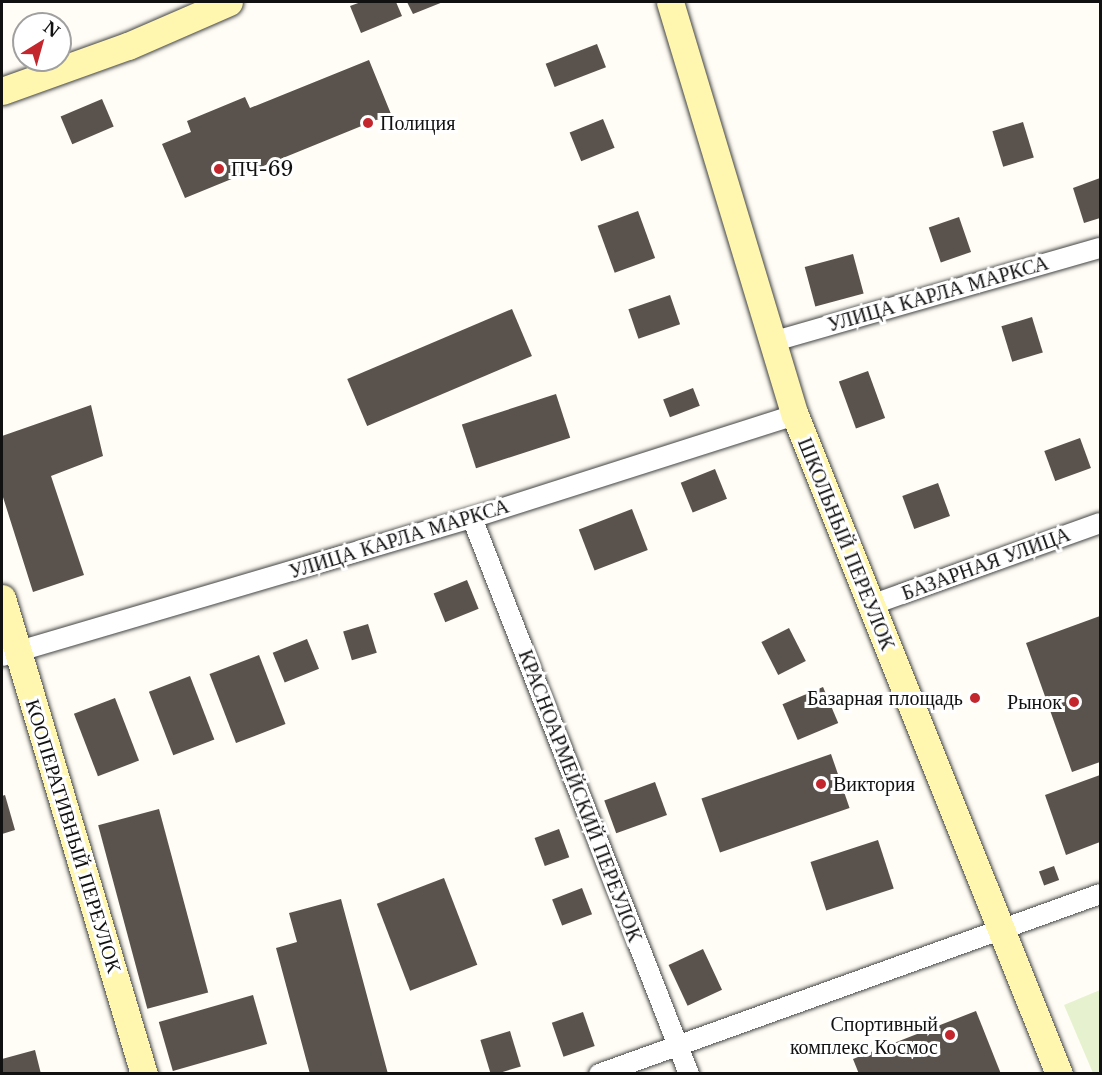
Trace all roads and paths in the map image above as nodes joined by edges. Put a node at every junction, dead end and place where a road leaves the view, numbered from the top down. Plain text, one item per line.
1 (229, 2) edge
2 (670, 2) edge
3 (2, 91) edge
4 (1101, 248) edge
5 (775, 341) junction
6 (795, 415) junction
7 (472, 518) junction
8 (1101, 523) edge
9 (2, 598) edge
10 (871, 605) junction
11 (10, 655) edge
12 (1101, 894) edge
13 (999, 929) junction
14 (679, 1048) junction
15 (144, 1074) edge
16 (599, 1074) edge
17 (689, 1074) edge
18 (1059, 1074) edge

1 - 3 street
2 - 5 street, ШКОЛЬНЫЙ ПЕРЕУЛОК
4 - 5 street, УЛИЦА КАРЛА МАРКСА
5 - 6 street, ШКОЛЬНЫЙ ПЕРЕУЛОК
6 - 7 street, УЛИЦА КАРЛА МАРКСА
6 - 10 street, ШКОЛЬНЫЙ ПЕРЕУЛОК
7 - 11 street, УЛИЦА КАРЛА МАРКСА
7 - 14 street, КРАСНОАРМЕЙСКИЙ ПЕРЕУЛОК
8 - 10 street, БАЗАРНАЯ УЛИЦА
9 - 11 street, КООПЕРАТИВНЫЙ ПЕРЕУЛОК
10 - 13 street, ШКОЛЬНЫЙ ПЕРЕУЛОК
11 - 15 street, КООПЕРАТИВНЫЙ ПЕРЕУЛОК
12 - 13 street
13 - 14 street
13 - 18 street, ШКОЛЬНЫЙ ПЕРЕУЛОК
14 - 16 street
14 - 17 street, КРАСНОАРМЕЙСКИЙ ПЕРЕУЛОК

